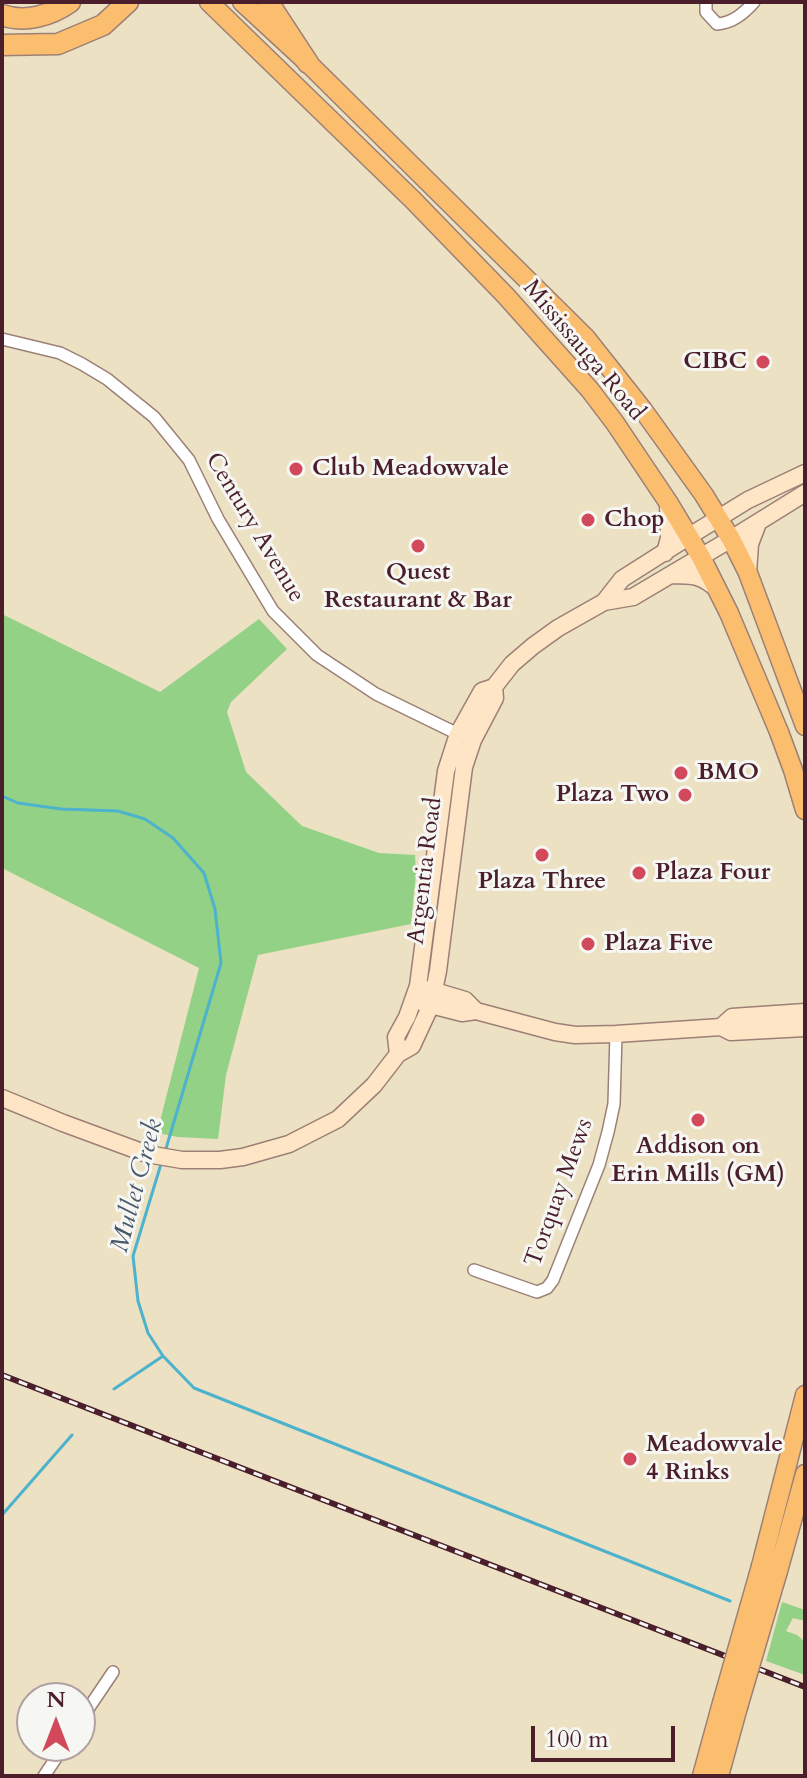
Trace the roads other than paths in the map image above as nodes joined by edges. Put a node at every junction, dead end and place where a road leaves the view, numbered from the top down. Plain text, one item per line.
1 (70, 2) edge
2 (128, 2) edge
3 (209, 2) edge
4 (242, 2) edge
5 (268, 2) edge
6 (706, 2) edge
7 (754, 2) edge
8 (2, 15) edge
9 (2, 45) edge
10 (308, 63) junction
11 (2, 339) edge
12 (805, 473) edge
13 (805, 493) edge
14 (704, 495) junction
15 (748, 500) junction
16 (668, 502) junction
17 (719, 517) junction
18 (758, 523) junction
19 (688, 537) junction
20 (731, 539) junction
21 (665, 553) junction
22 (701, 557) junction
23 (748, 573) junction
24 (669, 575) junction
25 (718, 590) junction
26 (604, 602) junction
27 (805, 726) edge
28 (465, 737) junction
29 (805, 810) edge
30 (424, 996) junction
31 (805, 1012) edge
32 (721, 1027) junction
33 (805, 1028) edge
34 (769, 1031) junction
35 (616, 1034) junction
36 (805, 1036) edge
37 (2, 1098) edge
38 (474, 1270) dead end
39 (805, 1395) edge
40 (805, 1474) edge
41 (769, 1568) junction
42 (113, 1672) dead end
43 (96, 1697) edge
44 (730, 1705) junction
45 (702, 1776) edge
46 (719, 1776) edge

1 - 8 highway
2 - 9 highway
3 - 16 main road, Mississauga Road
4 - 10 main road, Mississauga Road
5 - 10 highway
6 - 7 street
10 - 14 main road, Mississauga Road
11 - 28 street, Century Avenue
12 - 15 street, Argentia Road
13 - 18 street, Argentia Road
14 - 15 street
14 - 17 main road, Mississauga Road
15 - 17 street, Argentia Road
16 - 19 main road, Mississauga Road
16 - 21 street
17 - 19 street, Argentia Road
17 - 20 main road, Mississauga Road
18 - 20 street, Argentia Road
18 - 23 street
19 - 21 street, Argentia Road
19 - 22 main road, Mississauga Road
20 - 22 street, Argentia Road
20 - 23 main road, Mississauga Road
21 - 26 street, Argentia Road
22 - 24 street, Argentia Road
22 - 25 main road, Mississauga Road
23 - 27 main road, Mississauga Road
24 - 25 street
24 - 26 street, Argentia Road
25 - 29 main road, Mississauga Road
26 - 28 street, Argentia Road
28 - 30 street, Argentia Road
30 - 35 street
30 - 37 street, Argentia Road
31 - 32 street
32 - 34 street
32 - 35 street
33 - 34 street
34 - 36 street
35 - 38 street, Torquay Mews
39 - 41 main road
40 - 41 main road
41 - 44 main road, bridge
42 - 43 street
44 - 45 main road
44 - 46 main road

